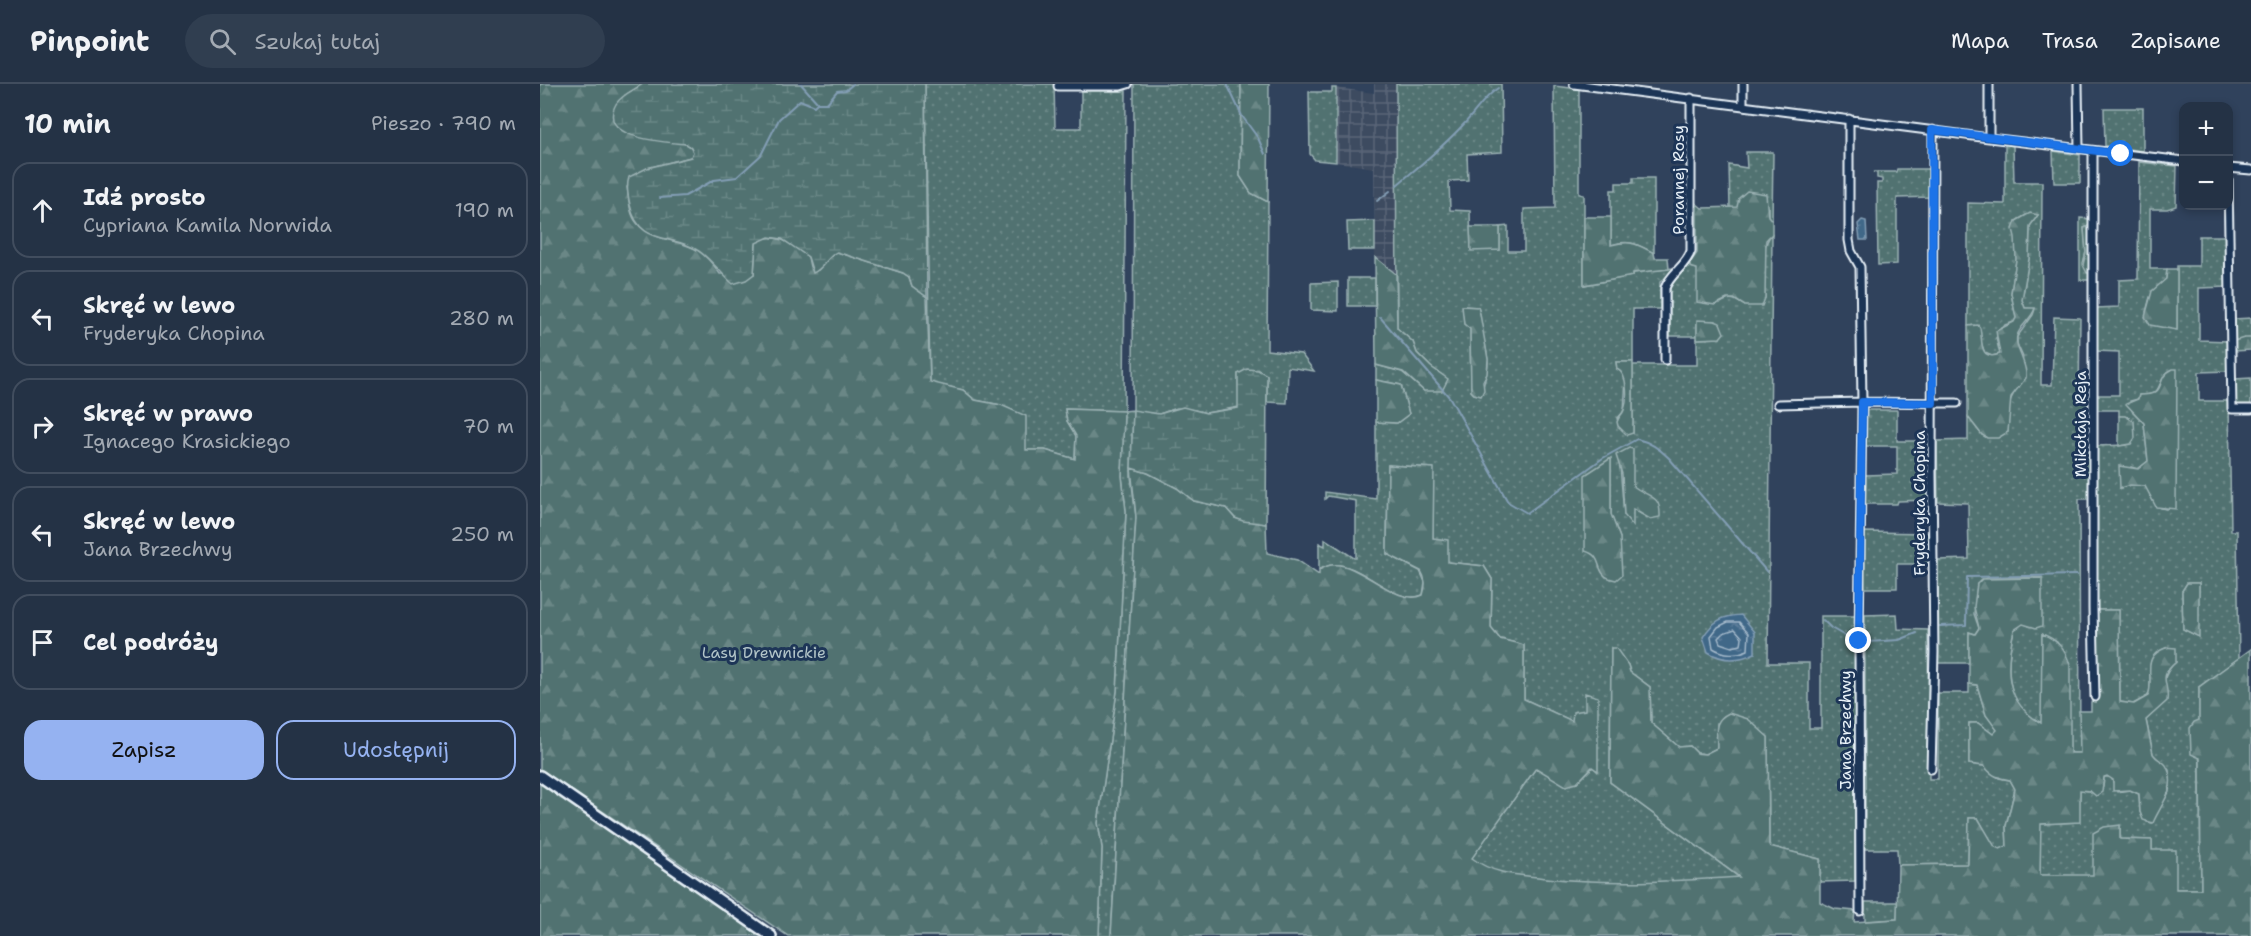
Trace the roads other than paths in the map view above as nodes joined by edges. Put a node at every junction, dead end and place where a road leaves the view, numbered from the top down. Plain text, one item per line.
1 (1128, 84) edge
2 (1574, 84) edge
3 (1743, 84) edge
4 (1989, 84) edge
5 (2078, 84) edge
6 (1058, 86) dead end
7 (1691, 98) junction
8 (1743, 106) junction
9 (1850, 120) junction
10 (1932, 130) junction
11 (1989, 138) junction
12 (2079, 149) junction
13 (2093, 151) junction
14 (2179, 160) edge
15 (2233, 168) edge
16 (2251, 170) edge
17 (2229, 210) edge
18 (1665, 360) dead end
19 (1862, 402) junction
20 (1933, 403) junction
21 (1778, 404) dead end
22 (1957, 404) dead end
23 (2251, 409) edge
24 (2095, 697) dead end
25 (1931, 769) dead end
26 (540, 776) edge
27 (1860, 911) dead end
28 (771, 936) edge

1 - 6 street
2 - 7 street
3 - 8 street
4 - 11 street
5 - 12 street
7 - 8 street
7 - 18 street, Porannej Rosy
8 - 9 street
9 - 10 street
9 - 19 street, Jana Brzechwy
10 - 11 street
10 - 20 street, Fryderyka Chopina
11 - 12 street
12 - 13 street
13 - 14 street
13 - 24 street, Mikołaja Reja
15 - 16 street
17 - 23 street
19 - 20 street
19 - 21 street
19 - 27 street, Jana Brzechwy
20 - 22 street
20 - 25 street, Fryderyka Chopina
26 - 28 main road

